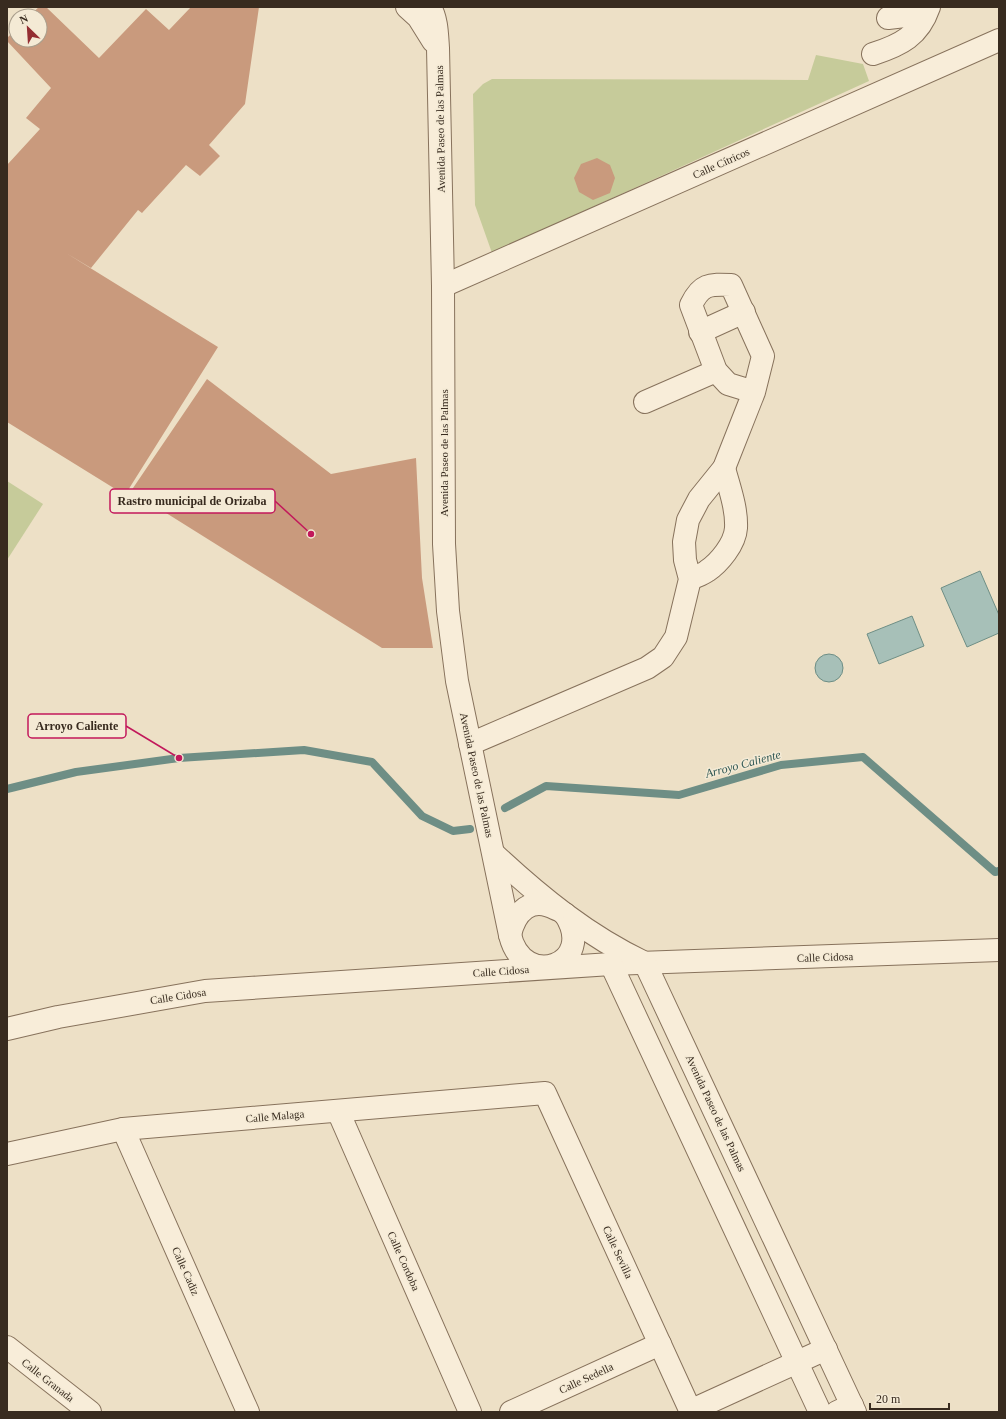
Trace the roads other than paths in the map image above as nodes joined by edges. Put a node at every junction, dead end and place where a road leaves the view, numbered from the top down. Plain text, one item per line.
1 (407, 7) edge
2 (430, 7) edge
3 (923, 7) edge
4 (929, 7) edge
5 (888, 18) dead end
6 (999, 40) edge
7 (438, 48) junction
8 (873, 54) dead end
9 (443, 286) junction
10 (744, 312) junction
11 (700, 332) junction
12 (716, 371) junction
13 (754, 392) junction
14 (645, 402) dead end
15 (724, 468) junction
16 (690, 579) junction
17 (470, 744) junction
18 (494, 854) junction
19 (560, 912) junction
20 (510, 935) junction
21 (999, 950) edge
22 (645, 963) junction
23 (611, 964) junction
24 (548, 968) junction
25 (7, 1029) edge
26 (545, 1093) joint
27 (338, 1111) junction
28 (123, 1129) junction
29 (7, 1154) edge
30 (660, 1344) junction
31 (7, 1347) edge
32 (826, 1349) junction
33 (797, 1362) junction
34 (848, 1410) edge
35 (90, 1412) edge
36 (248, 1412) edge
37 (470, 1412) edge
38 (511, 1412) edge
39 (691, 1412) edge
40 (820, 1412) edge

1 - 7 street
2 - 7 street, Avenida Paseo de las Palmas
3 - 5 street
4 - 8 street
6 - 9 street, Calle Cítricos
7 - 9 street, Avenida Paseo de las Palmas
9 - 17 street, Avenida Paseo de las Palmas
10 - 11 street
10 - 11 street
10 - 13 street
11 - 12 street
12 - 13 street
12 - 14 street
13 - 15 street
15 - 16 street
15 - 16 street
16 - 17 street
17 - 18 street, Avenida Paseo de las Palmas
18 - 19 street
18 - 20 street, Avenida Paseo de las Palmas
19 - 20 street
19 - 22 street
19 - 24 street
20 - 24 street, Avenida Paseo de las Palmas
21 - 22 street, Calle Cidosa
22 - 23 street, Calle Cidosa
22 - 32 street, Avenida Paseo de las Palmas
23 - 24 street, Calle Cidosa
23 - 33 street
24 - 25 street, Calle Cidosa
26 - 27 street, Calle Malaga
26 - 30 street, Calle Sevilla
27 - 28 street, Calle Malaga
27 - 37 street, Calle Cordoba
28 - 29 street, Calle Malaga
28 - 36 street, Calle Cadiz
30 - 38 street, Calle Sedella
30 - 39 street, Calle Sevilla
31 - 35 street, Calle Granada
32 - 33 street
32 - 34 street, Avenida Paseo de las Palmas
33 - 39 street
33 - 40 street

